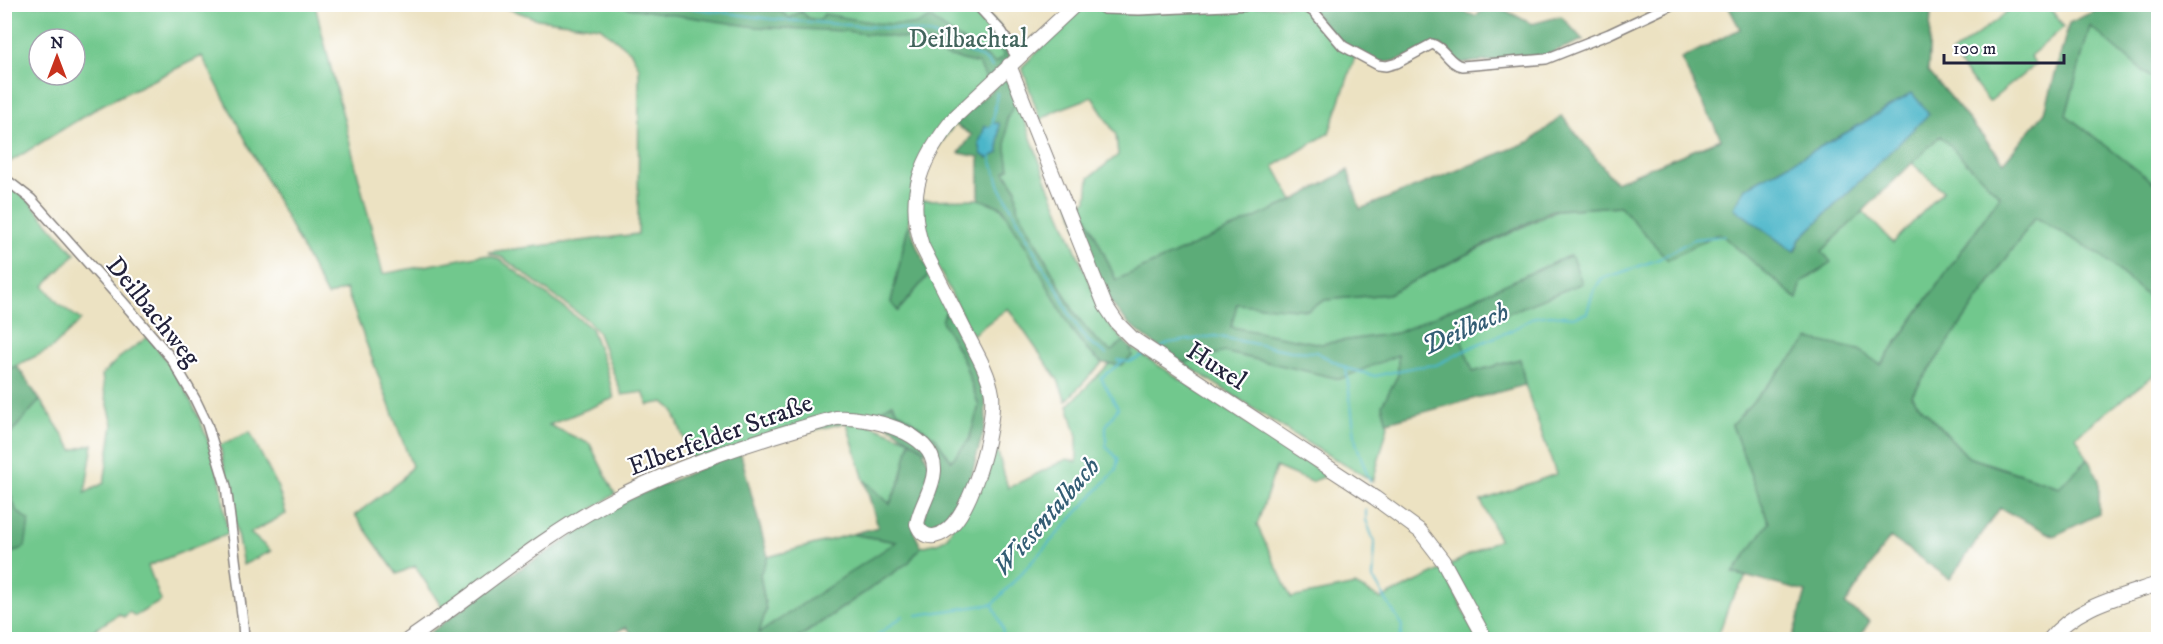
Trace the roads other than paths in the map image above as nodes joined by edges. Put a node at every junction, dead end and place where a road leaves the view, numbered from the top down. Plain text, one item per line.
1 (976, 4) edge
2 (1076, 4) edge
3 (1097, 4) edge
4 (1271, 4) edge
5 (1302, 4) edge
6 (1673, 4) edge
7 (1013, 61) junction
8 (4, 178) edge
9 (2158, 584) edge
10 (244, 639) edge
11 (408, 639) edge
12 (1486, 639) edge
13 (2049, 639) edge

1 - 7 street
2 - 7 main road, Elberfelder Straße
3 - 4 street
5 - 6 street
7 - 11 main road, Elberfelder Straße
7 - 12 main road, Huxel
8 - 10 street, Deilbachweg
9 - 13 main road

